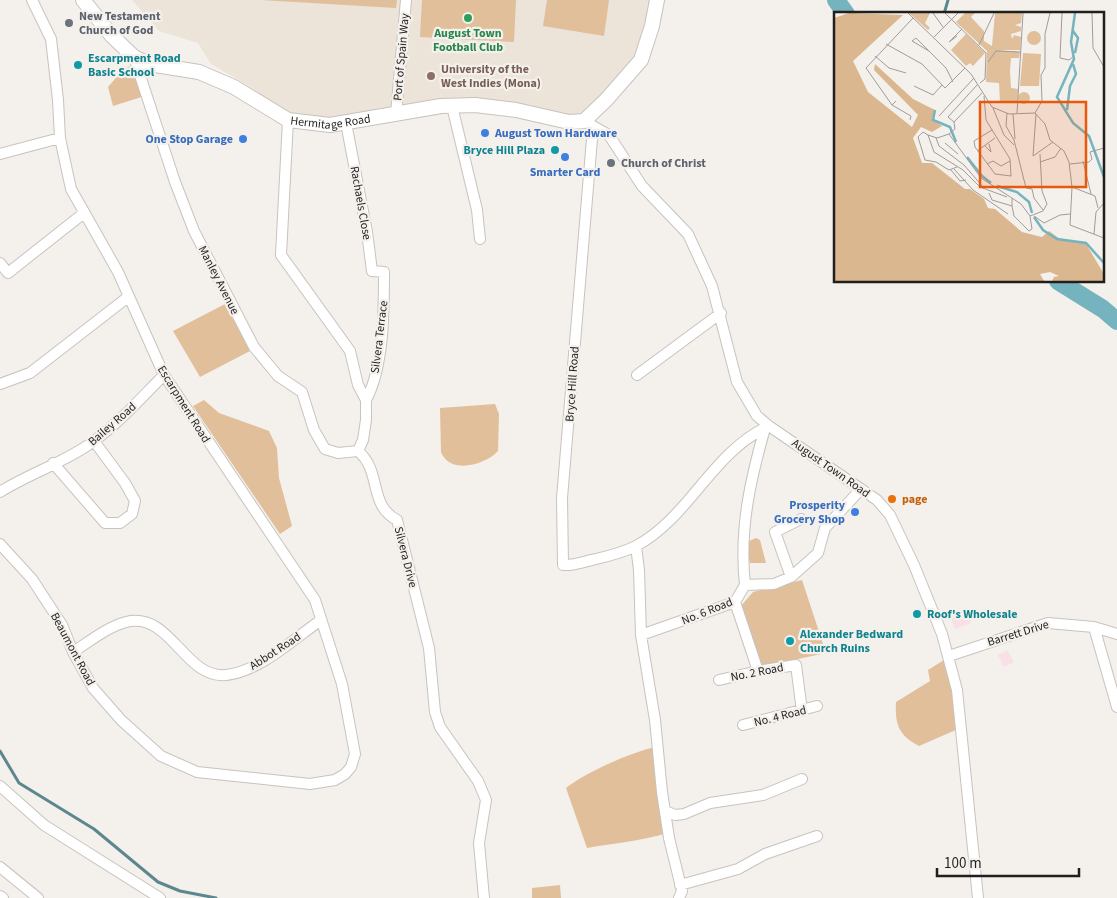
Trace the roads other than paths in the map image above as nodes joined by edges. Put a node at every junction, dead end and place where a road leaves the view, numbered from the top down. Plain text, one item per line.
1 (32, 0) edge
2 (83, 0) edge
3 (406, 0) edge
4 (657, 0) edge
5 (134, 57) junction
6 (452, 106) junction
7 (396, 114) junction
8 (288, 120) junction
9 (346, 123) junction
10 (589, 124) junction
11 (60, 138) junction
12 (0, 154) edge
13 (84, 213) junction
14 (480, 240) dead end
15 (0, 263) edge
16 (384, 272) joint
17 (128, 297) junction
18 (721, 313) junction
19 (164, 375) junction
20 (637, 375) dead end
21 (0, 384) edge
22 (366, 400) junction
23 (767, 427) junction
24 (94, 441) junction
25 (358, 451) junction
26 (53, 463) junction
27 (862, 488) junction
28 (0, 492) edge
29 (800, 519) dead end
30 (0, 544) edge
31 (636, 546) junction
32 (791, 577) junction
33 (745, 585) junction
34 (735, 602) junction
35 (321, 620) junction
36 (1094, 627) junction
37 (1117, 634) edge
38 (640, 636) junction
39 (73, 652) junction
40 (948, 656) junction
41 (758, 670) junction
42 (719, 680) dead end
43 (817, 706) dead end
44 (1117, 707) edge
45 (802, 711) junction
46 (743, 725) dead end
47 (351, 767) joint
48 (802, 779) dead end
49 (0, 786) edge
50 (665, 811) junction
51 (817, 836) dead end
52 (0, 868) edge
53 (680, 885) junction
54 (0, 896) edge
55 (3, 898) edge
56 (38, 898) edge
57 (160, 898) edge
58 (484, 898) edge
59 (679, 898) edge
60 (978, 898) edge

1 - 11 street, Escarpment Road
2 - 5 street, Hermitage Road
3 - 7 street, Port of Spain Way
4 - 10 street
5 - 8 street, Hermitage Road
5 - 25 street, Manley Avenue
6 - 7 street, Hermitage Road
6 - 10 street, Hermitage Road
6 - 14 street
7 - 9 street, Hermitage Road
8 - 9 street, Hermitage Road
8 - 22 street
9 - 16 street, Rachaels Close
10 - 18 street, August Town Road
10 - 31 street, Bryce Hill Road
11 - 12 street
11 - 13 street, Escarpment Road
13 - 15 street
13 - 17 street, Escarpment Road
16 - 22 street, Silvera Terrace
17 - 19 street, Escarpment Road
17 - 21 street
18 - 20 street
18 - 23 street, August Town Road
19 - 24 street, Bailey Road
19 - 35 street, Escarpment Road
22 - 25 street
23 - 27 street, August Town Road
23 - 31 street
23 - 33 street
24 - 26 street, Bailey Road
24 - 26 street
25 - 58 street, Silvera Drive
26 - 28 street, Bailey Road
27 - 32 street, No. 6 Road
27 - 40 street, August Town Road
29 - 32 street
30 - 39 street, Beaumont Road
31 - 38 street
32 - 33 street, No. 6 Road
33 - 34 street, No. 6 Road
34 - 38 street, No. 6 Road
34 - 41 street
35 - 39 street, Abbot Road
35 - 47 street, Escarpment Road
36 - 37 street, Barrett Drive
36 - 40 street, Barrett Drive
36 - 44 street
38 - 50 street
39 - 47 street, Beaumont Road
40 - 60 street, August Town Road
41 - 42 street, No. 2 Road
41 - 45 street, No. 2 Road
43 - 45 street, No. 4 Road
45 - 46 street, No. 4 Road
48 - 50 street
49 - 57 street
50 - 53 street
51 - 53 street
52 - 56 street
53 - 59 street
54 - 55 street

